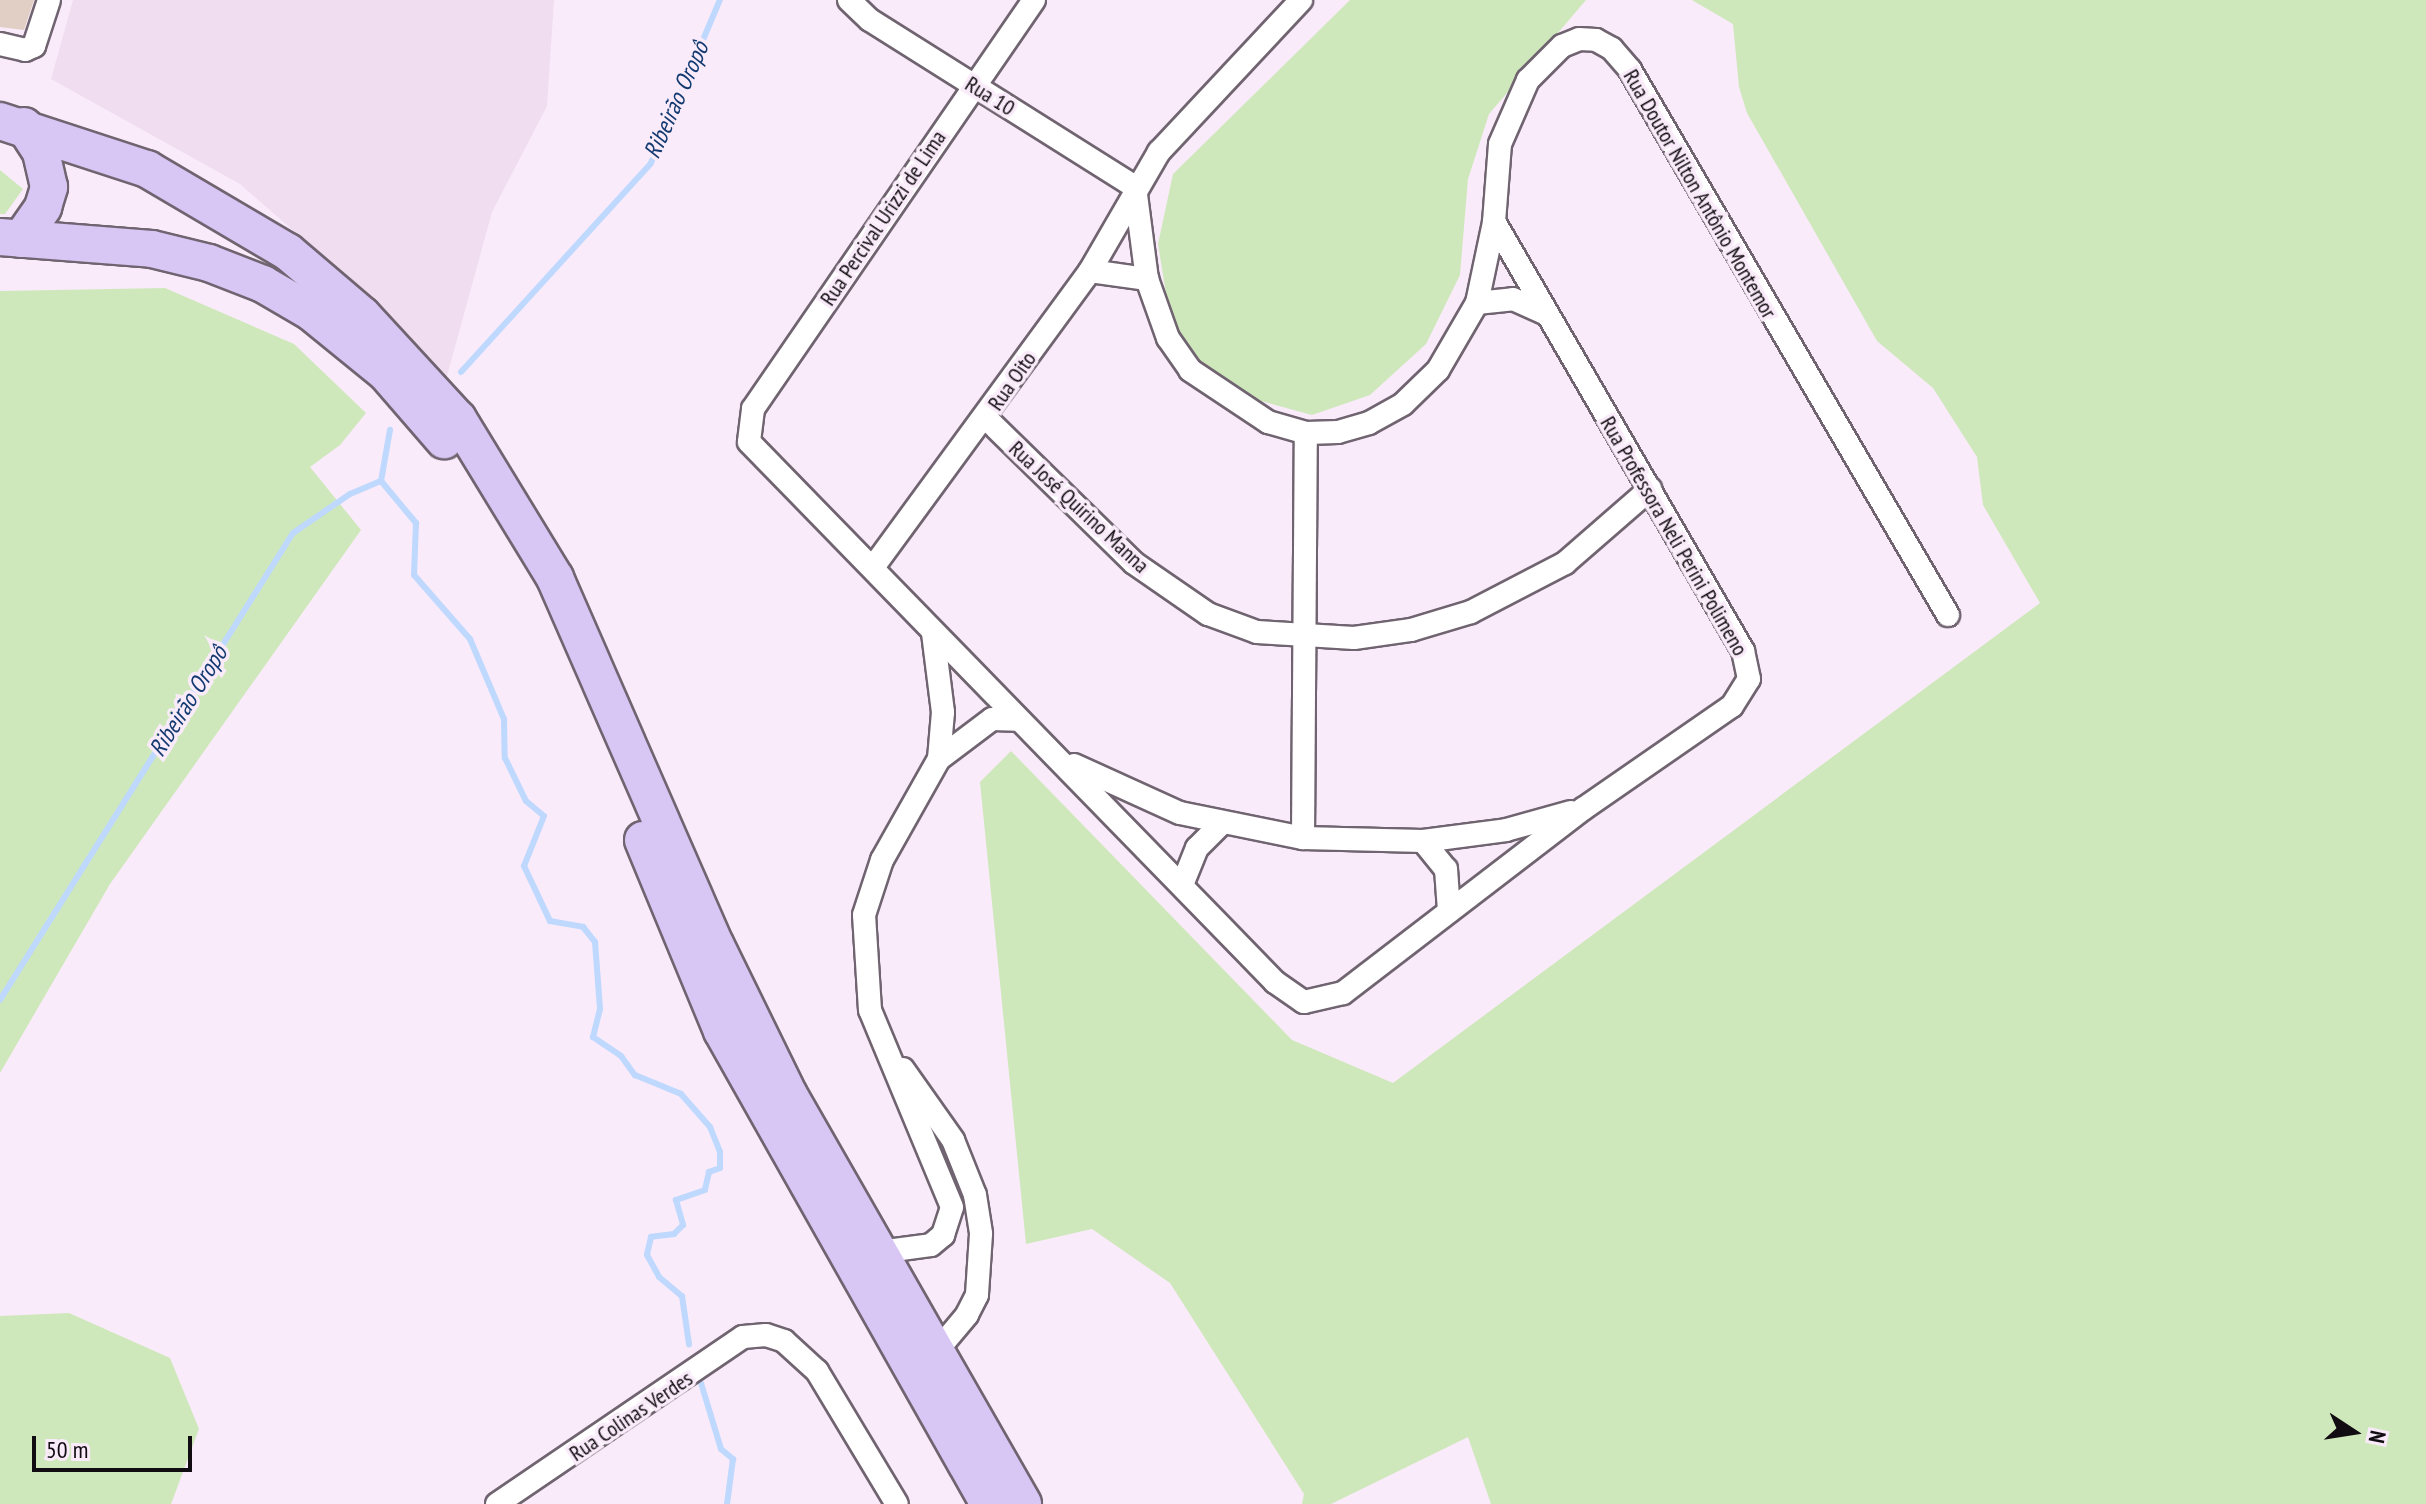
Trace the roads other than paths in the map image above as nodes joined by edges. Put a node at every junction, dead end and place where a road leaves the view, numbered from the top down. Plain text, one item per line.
1 (49, 0) edge
2 (849, 0) edge
3 (1034, 0) edge
4 (1301, 0) edge
5 (0, 44) edge
6 (972, 85) junction
7 (12, 124) edge
8 (1135, 187) junction
9 (1494, 222) junction
10 (10, 238) edge
11 (1090, 271) junction
12 (1147, 279) junction
13 (1477, 303) junction
14 (1546, 314) junction
15 (986, 418) junction
16 (1306, 433) junction
17 (1650, 489) junction
18 (874, 566) junction
19 (1948, 615) dead end
20 (933, 631) junction
21 (1306, 637) junction
22 (1017, 720) junction
23 (1058, 757) junction
24 (939, 759) junction
25 (1583, 809) junction
26 (1221, 824) junction
27 (1303, 838) junction
28 (1423, 841) junction
29 (1182, 885) junction
30 (1449, 911) junction
31 (886, 1049) junction
32 (879, 1252) junction
33 (936, 1352) junction
34 (497, 1504) edge
35 (897, 1504) edge
36 (989, 1504) edge
37 (1023, 1504) edge

1 - 5 street
2 - 6 street, Rua 10
3 - 6 street, Rua Percival Urizzi de Lima
4 - 8 street
6 - 8 street, Rua 10
6 - 18 street, Rua Percival Urizzi de Lima
7 - 10 highway
7 - 32 highway
8 - 11 street, Rua Oito
8 - 12 street, Rua Doutor Nilton Antônio Montemor
9 - 13 street, Rua Doutor Nilton Antônio Montemor
9 - 14 street, Rua Professora Neli Perini Polimeno
9 - 19 street, Rua Doutor Nilton Antônio Montemor
10 - 36 highway
11 - 12 street
11 - 15 street, Rua Oito
12 - 16 street, Rua Doutor Nilton Antônio Montemor
13 - 14 street
13 - 16 street, Rua Doutor Nilton Antônio Montemor
14 - 17 street, Rua Professora Neli Perini Polimeno
15 - 18 street, Rua Oito
15 - 21 street, Rua José Quirino Manna
16 - 21 street
17 - 21 street, Rua José Quirino Manna
17 - 25 street, Rua Professora Neli Perini Polimeno
18 - 20 street
20 - 22 street
20 - 24 street
21 - 27 street
22 - 23 street
22 - 24 street
23 - 26 street
23 - 29 street
24 - 31 street
25 - 28 street
25 - 30 street, Rua Professora Neli Perini Polimeno
26 - 27 street
26 - 29 street
27 - 28 street
28 - 30 street
29 - 30 street, Rua Professora Neli Perini Polimeno
31 - 32 street
31 - 33 street
32 - 33 highway
33 - 37 highway
34 - 35 street, Rua Colinas Verdes

